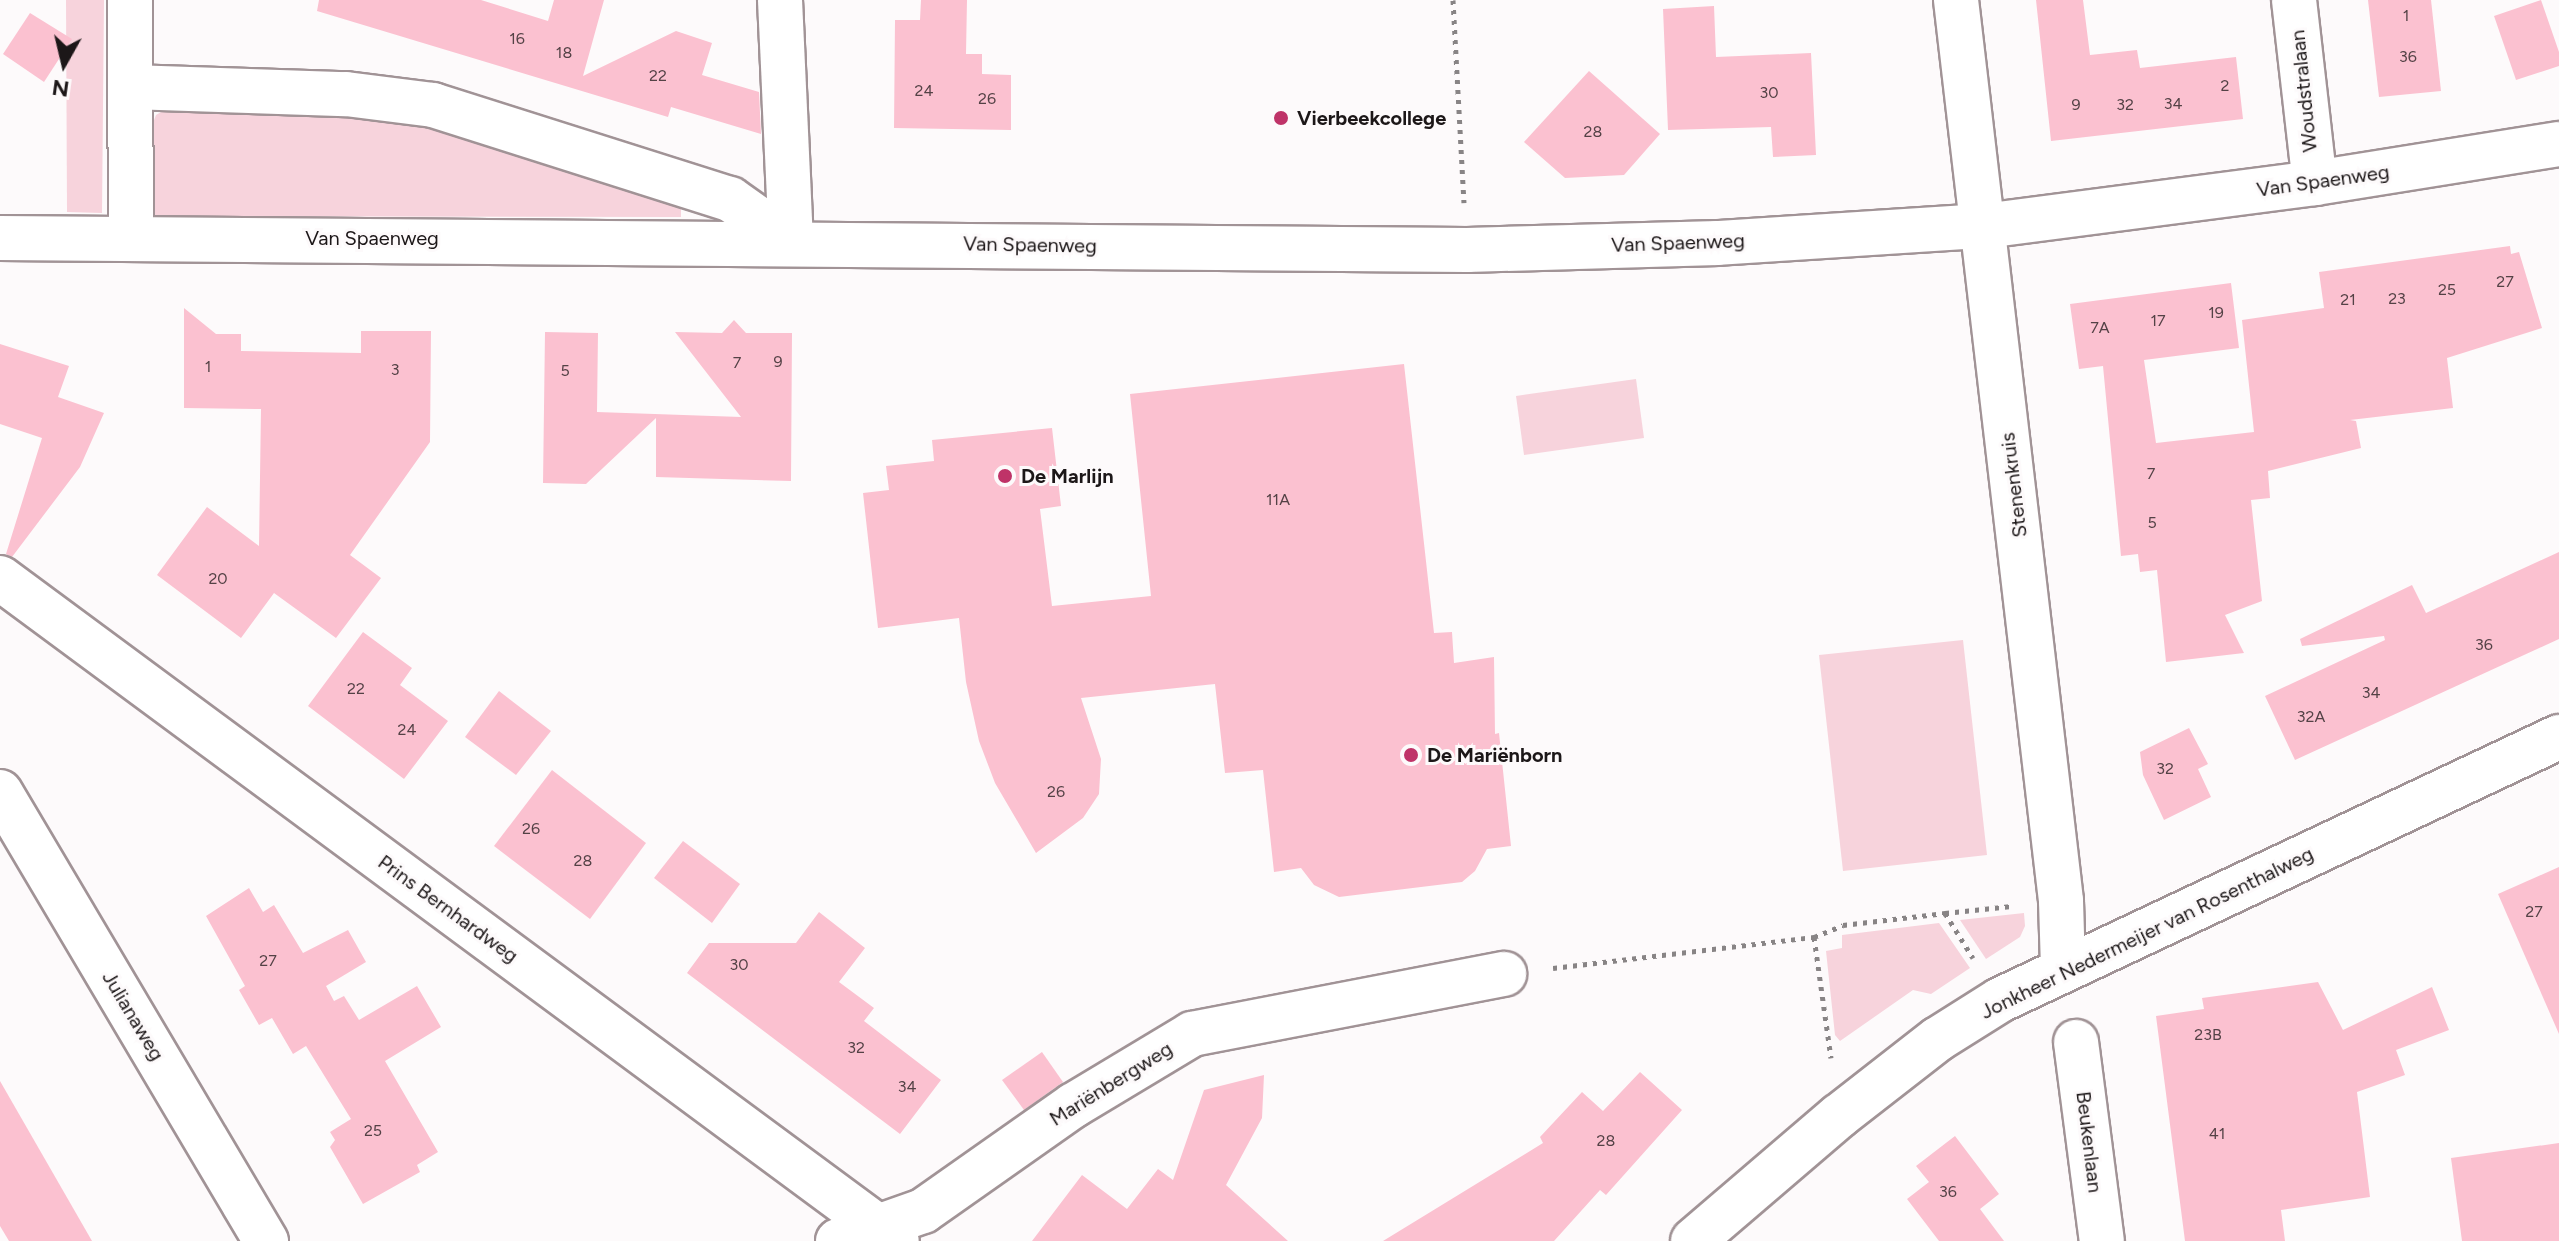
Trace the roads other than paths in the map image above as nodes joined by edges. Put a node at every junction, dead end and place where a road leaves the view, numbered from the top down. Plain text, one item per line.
1 (130, 0) edge
2 (780, 0) edge
3 (1956, 0) edge
4 (2294, 0) edge
5 (130, 87) junction
6 (2559, 144) edge
7 (2315, 183) junction
8 (1984, 226) junction
9 (131, 237) junction
10 (0, 238) edge
11 (791, 242) junction
12 (0, 578) edge
13 (2559, 737) edge
14 (0, 792) edge
15 (2063, 970) junction
16 (1504, 974) road end
17 (2076, 1042) dead end
18 (870, 1236) edge
19 (266, 1241) edge
20 (1693, 1241) edge
21 (2102, 1241) edge

1 - 5 street
2 - 11 street
3 - 8 street, Stenenkruis
4 - 7 street, Woudstralaan
5 - 9 street
5 - 11 street
6 - 7 street, Van Spaenweg
7 - 8 street, Van Spaenweg
8 - 11 street, Van Spaenweg
8 - 15 street, Stenenkruis
9 - 10 street, Van Spaenweg
9 - 11 street, Van Spaenweg
12 - 18 street, Prins Bernhardweg
13 - 15 street, Jonkheer Nedermeijer van Rosenthalweg
14 - 19 street, Julianaweg
15 - 20 street, Jonkheer Nedermeijer van Rosenthalweg
16 - 18 street, Mariënbergweg
17 - 21 street, Beukenlaan

